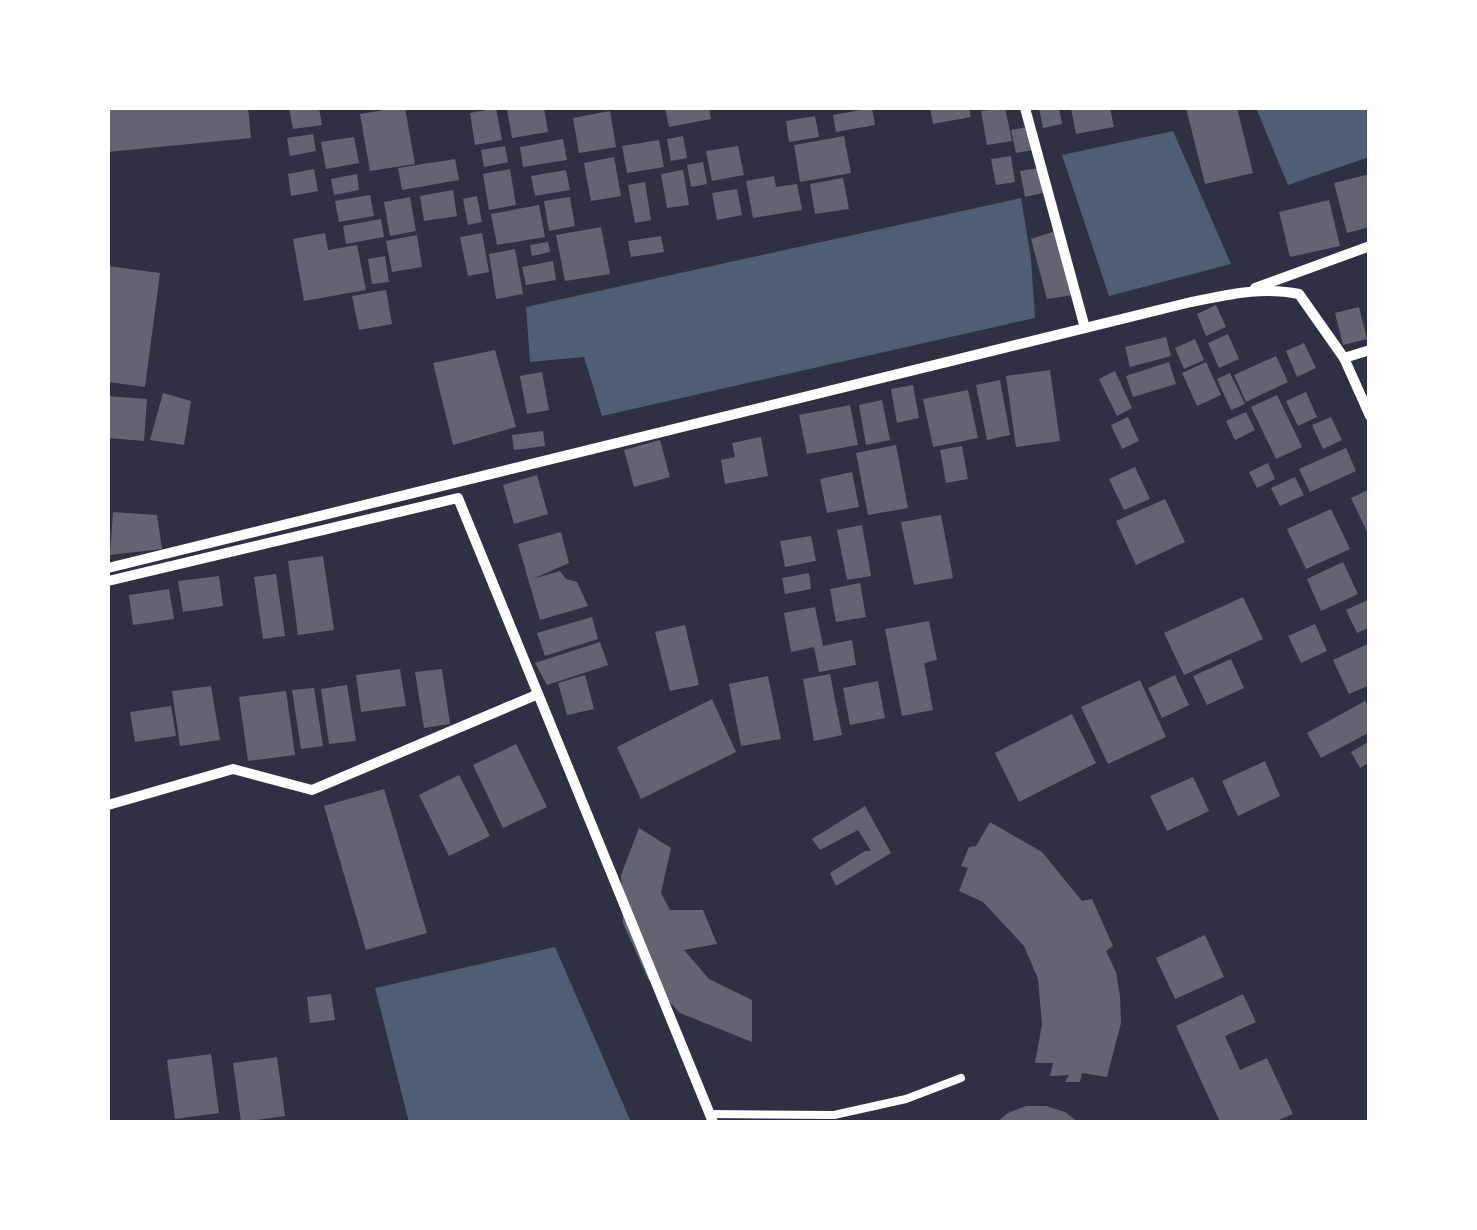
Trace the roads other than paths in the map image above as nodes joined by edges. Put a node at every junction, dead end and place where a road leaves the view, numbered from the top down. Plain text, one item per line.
1 (1025, 108) edge
2 (1370, 246) edge
3 (1244, 292) junction
4 (1085, 328) junction
5 (1370, 350) edge
6 (1344, 358) junction
7 (1370, 416) edge
8 (108, 568) edge
9 (108, 581) edge
10 (536, 695) junction
11 (108, 805) edge
12 (961, 1078) dead end
13 (712, 1118) edge

1 - 4 street
2 - 3 street
3 - 4 street
3 - 6 street
4 - 8 street
5 - 6 street
6 - 7 street
9 - 10 street
10 - 11 street
10 - 13 street
12 - 13 lane

